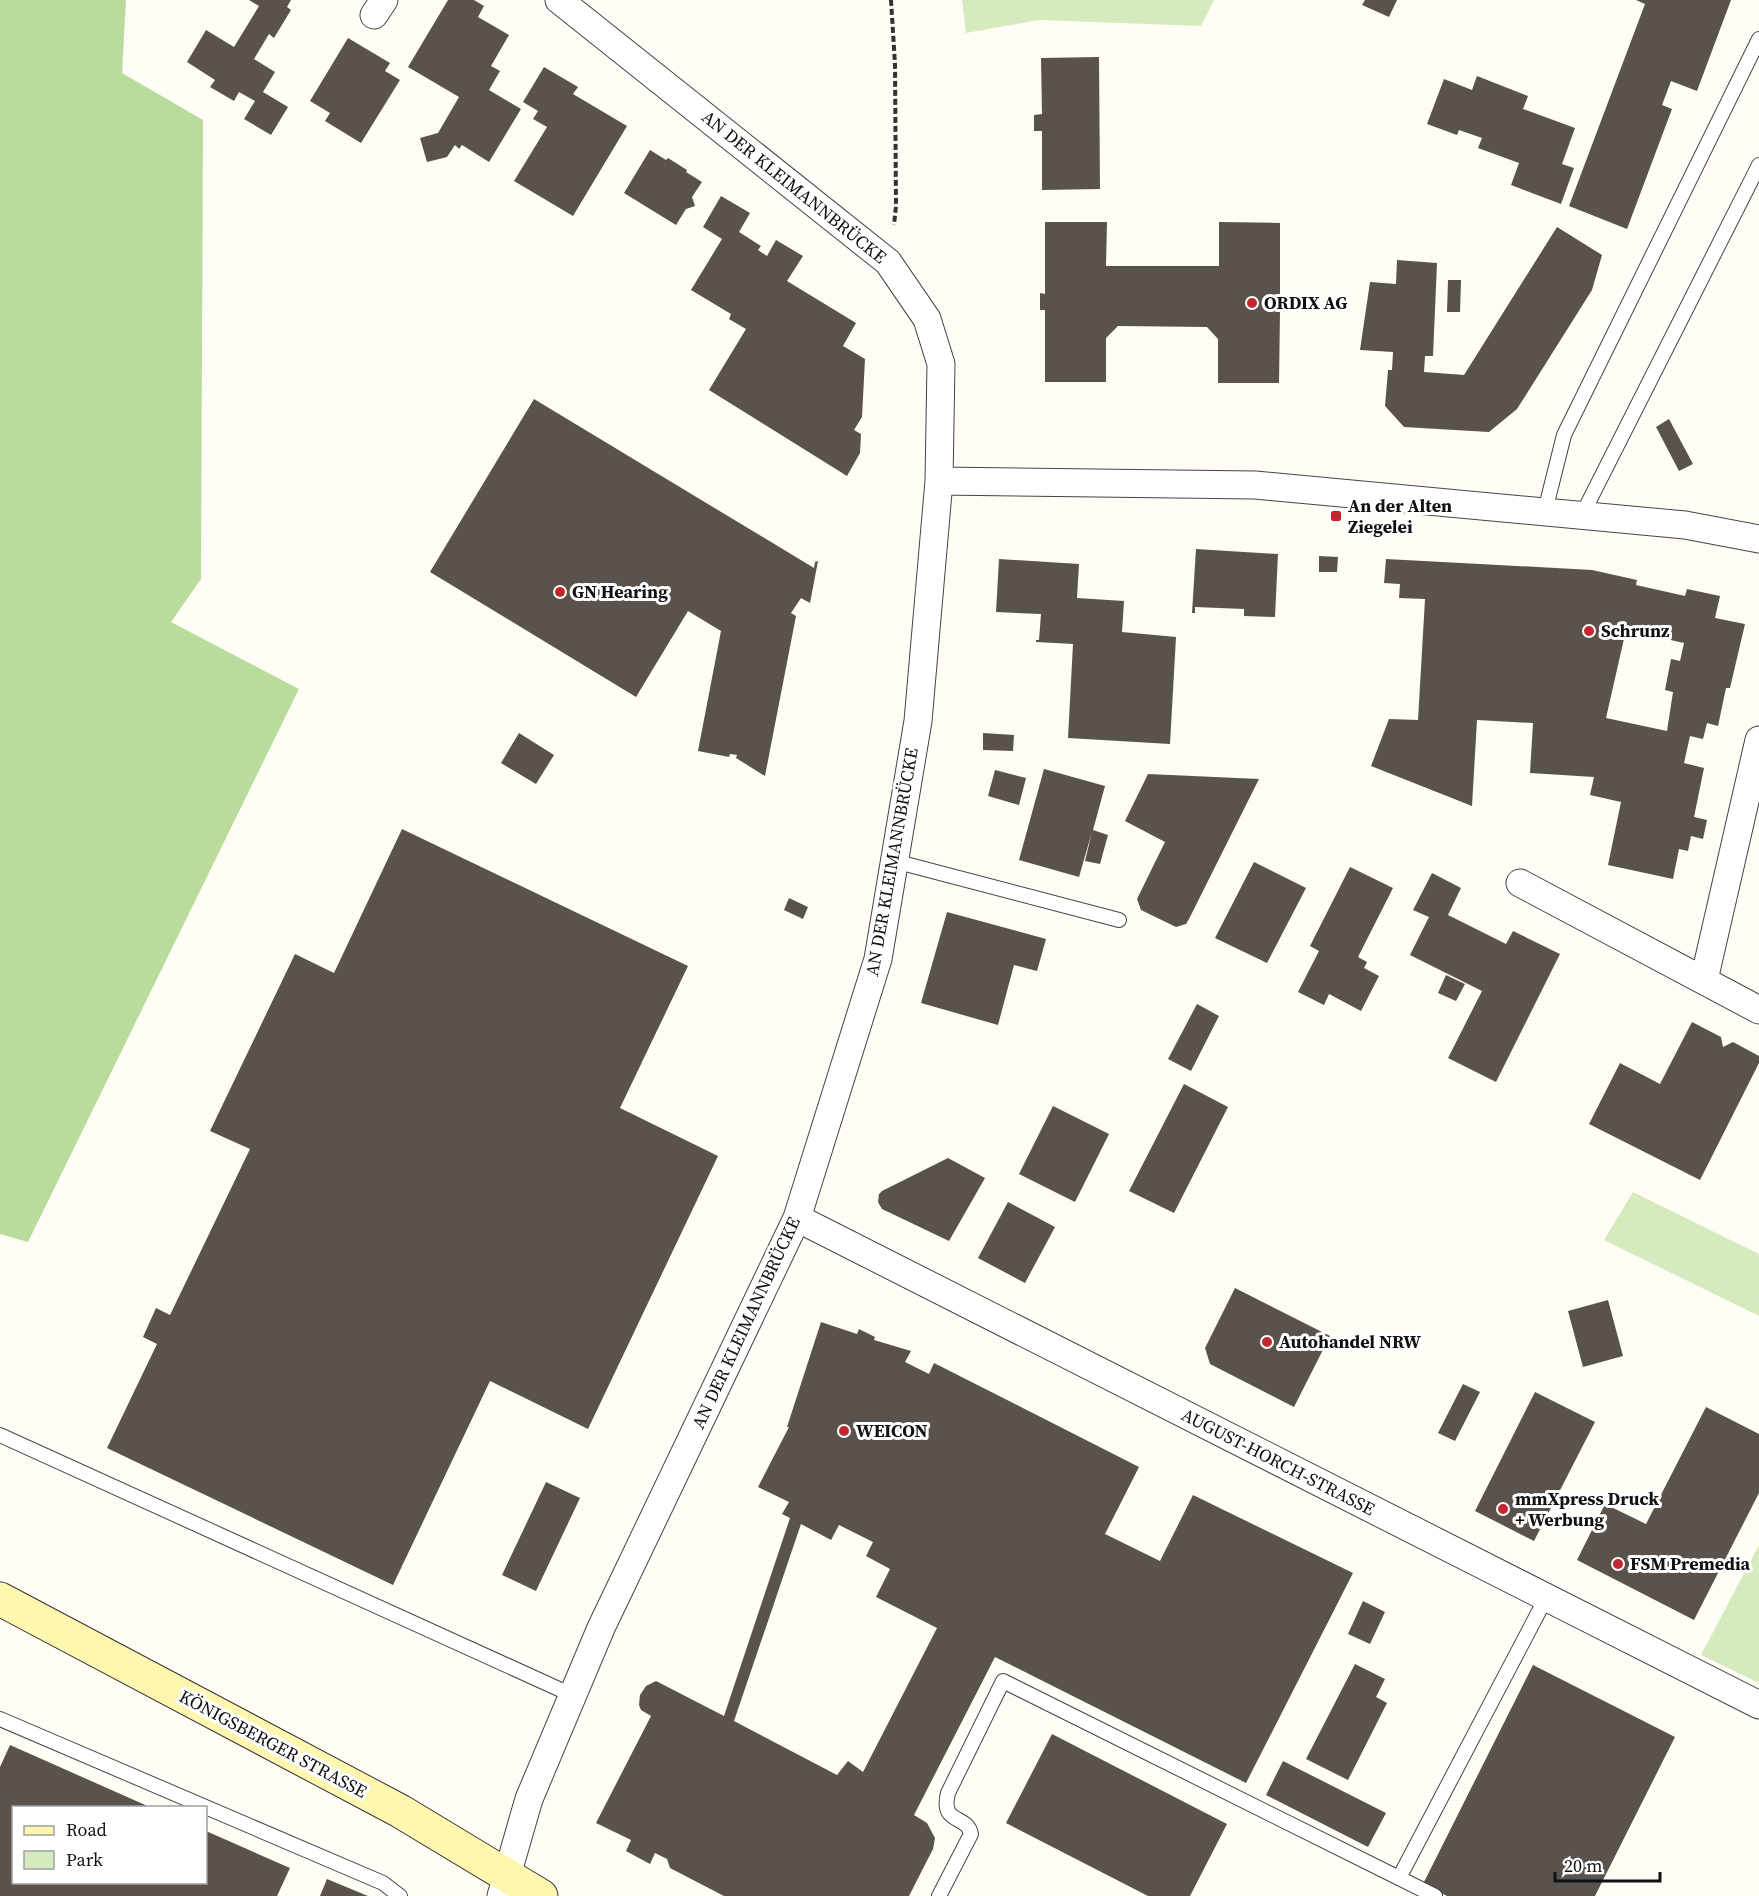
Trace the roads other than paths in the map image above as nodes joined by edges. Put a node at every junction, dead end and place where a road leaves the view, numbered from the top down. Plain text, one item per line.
1 (559, 0) edge
2 (1759, 39) edge
3 (1759, 165) edge
4 (939, 481) junction
5 (1545, 511) junction
6 (1582, 515) junction
7 (1759, 539) edge
8 (1759, 740) edge
9 (894, 861) junction
10 (1520, 883) dead end
11 (1119, 920) dead end
12 (1704, 980) junction
13 (1759, 1010) edge
14 (797, 1218) junction
15 (0, 1435) edge
16 (1546, 1598) junction
17 (0, 1599) edge
18 (572, 1695) junction
19 (1759, 1705) edge
20 (0, 1719) edge
21 (202, 1806) edge
22 (207, 1808) edge
23 (1400, 1878) junction
24 (505, 1886) edge
25 (400, 1896) edge
26 (541, 1896) edge
27 (939, 1896) edge
28 (1435, 1896) edge

1 - 4 street, AN DER KLEIMANNBRÜCKE
2 - 5 lane
3 - 6 lane
4 - 5 street
4 - 9 street, AN DER KLEIMANNBRÜCKE
5 - 6 street
6 - 7 street
8 - 12 street
9 - 11 lane
9 - 14 street, AN DER KLEIMANNBRÜCKE
10 - 12 street
12 - 13 street
14 - 16 street, AUGUST-HORCH-STRASSE
14 - 18 street, AN DER KLEIMANNBRÜCKE
15 - 18 lane
16 - 19 street, AUGUST-HORCH-STRASSE
16 - 23 lane
17 - 24 street, KÖNIGSBERGER STRASSE
18 - 24 street, AN DER KLEIMANNBRÜCKE
20 - 21 lane
22 - 25 lane
23 - 27 lane
23 - 28 lane
24 - 26 street, KÖNIGSBERGER STRASSE

